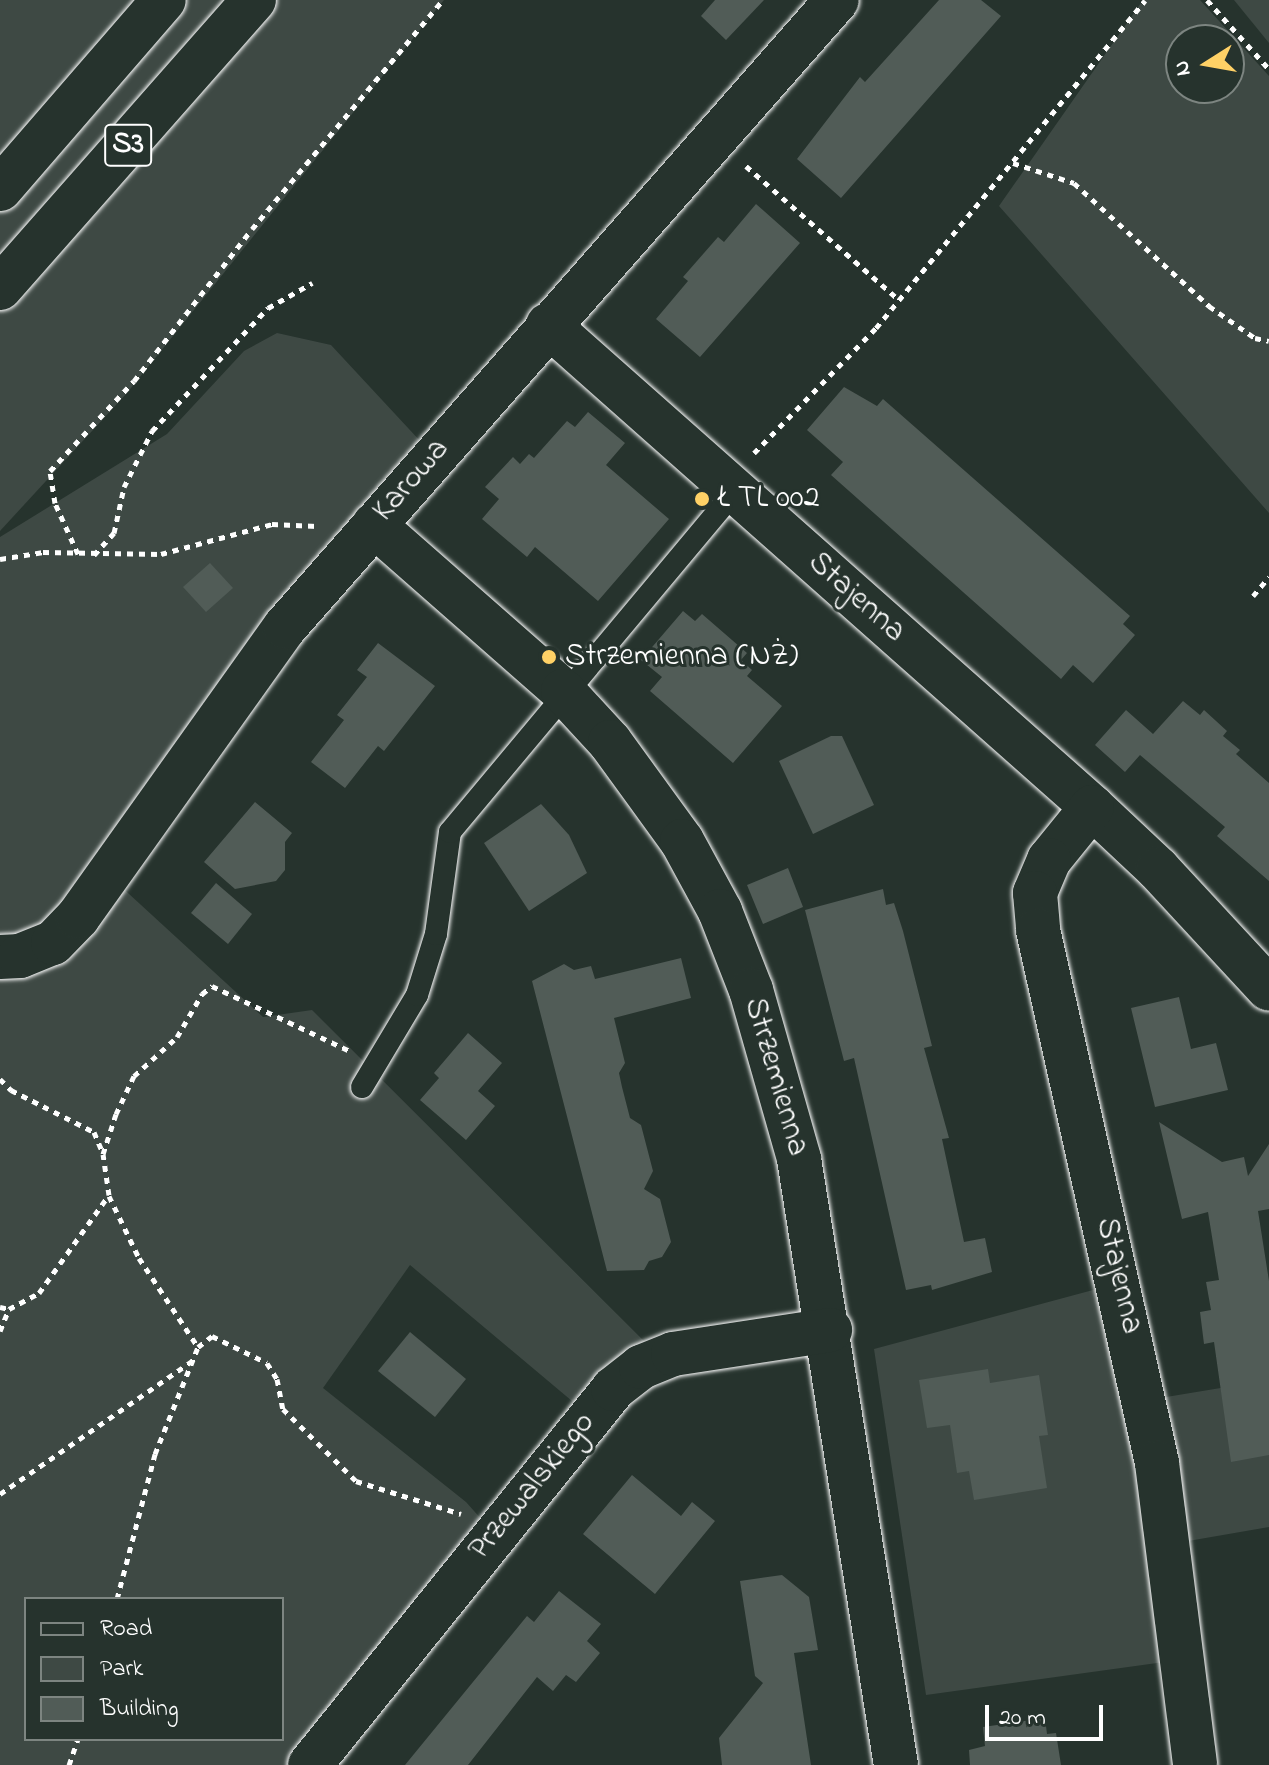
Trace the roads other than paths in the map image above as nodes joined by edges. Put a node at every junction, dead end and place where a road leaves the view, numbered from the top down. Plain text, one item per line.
1 (164, 0) edge
2 (254, 0) edge
3 (837, 0) edge
4 (0, 189) edge
5 (0, 288) edge
6 (548, 325) junction
7 (730, 486) junction
8 (364, 536) junction
9 (563, 691) junction
10 (1092, 807) junction
11 (0, 957) edge
12 (1269, 989) edge
13 (362, 1087) dead end
14 (830, 1330) junction
15 (310, 1765) edge
16 (896, 1765) edge
17 (1195, 1765) edge

1 - 4 main road, S3
2 - 5 main road, S3
3 - 6 main road, Karowa
6 - 7 main road, Stajenna
6 - 8 main road, Karowa
7 - 9 lane
7 - 10 main road, Stajenna
8 - 9 main road, Strzemienna
8 - 11 main road, Karowa
9 - 13 lane
9 - 14 main road, Strzemienna
10 - 12 main road, Stajenna
10 - 17 main road, Stajenna
14 - 15 main road, Przewalskiego
14 - 16 main road, Strzemienna

